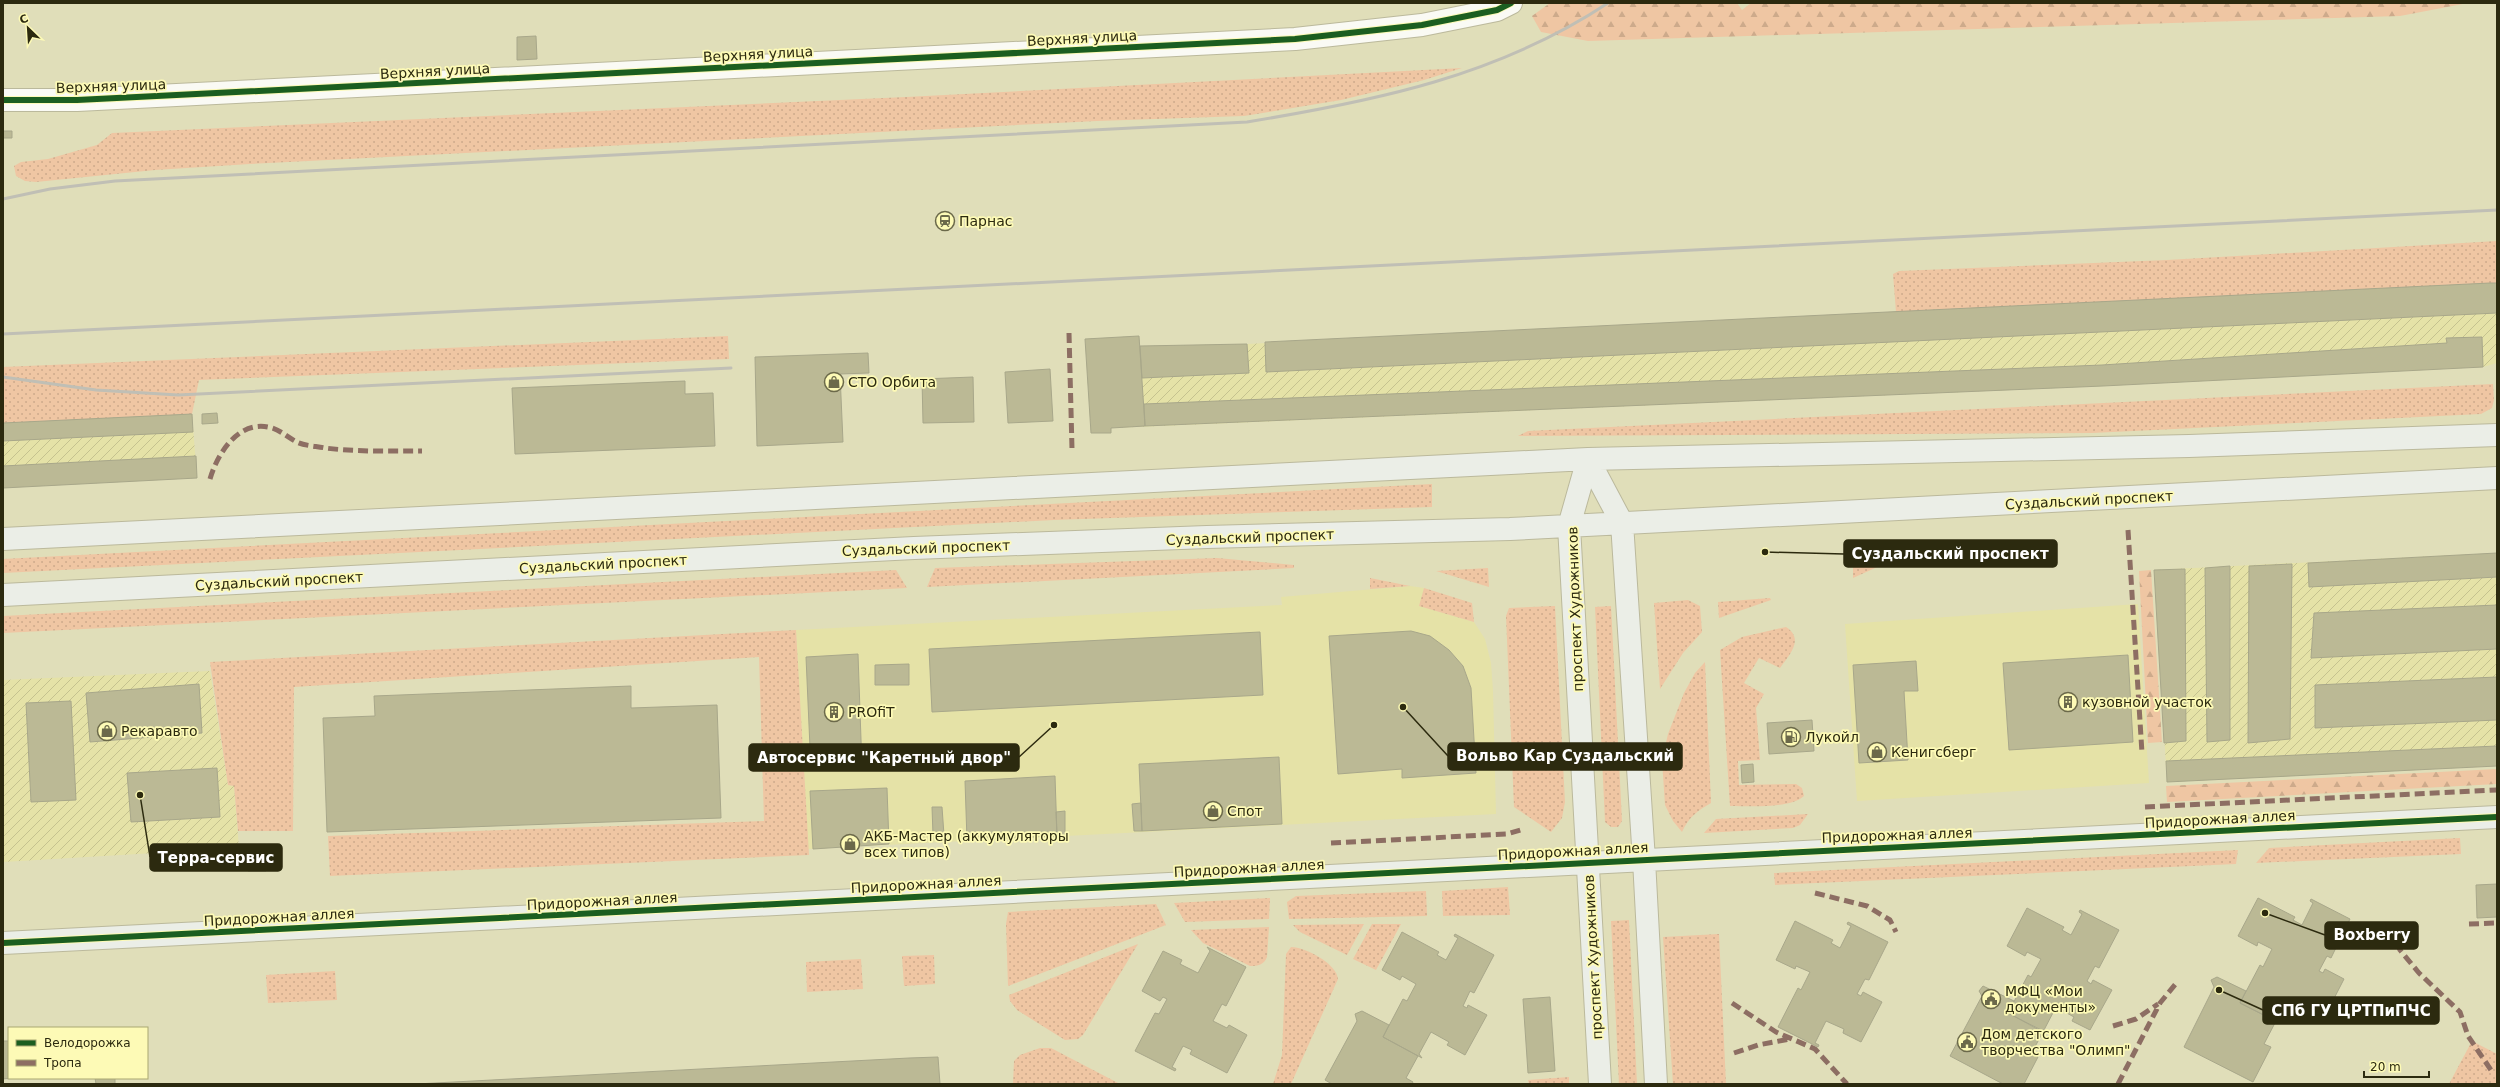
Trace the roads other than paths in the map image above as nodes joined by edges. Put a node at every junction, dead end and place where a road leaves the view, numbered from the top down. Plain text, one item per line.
1 (1511, 3) edge
2 (3, 100) edge
3 (2497, 435) edge
4 (1588, 459) junction
5 (2497, 478) edge
6 (1622, 523) junction
7 (1569, 526) junction
8 (3, 539) edge
9 (3, 595) edge
10 (2497, 816) edge
11 (1644, 860) junction
12 (1588, 863) junction
13 (3, 943) edge
14 (1600, 1084) edge
15 (1656, 1084) edge

1 - 2 street, Верхняя улица
3 - 4 main road
4 - 6 main road
4 - 7 main road, проспект Художников
4 - 8 main road
5 - 6 main road, Суздальский проспект
6 - 7 main road, Суздальский проспект
6 - 11 main road
7 - 9 main road, Суздальский проспект
7 - 12 main road, проспект Художников
10 - 11 main road, Придорожная аллея
11 - 12 main road, Придорожная аллея
11 - 15 main road
12 - 13 main road, Придорожная аллея
12 - 14 main road, проспект Художников

